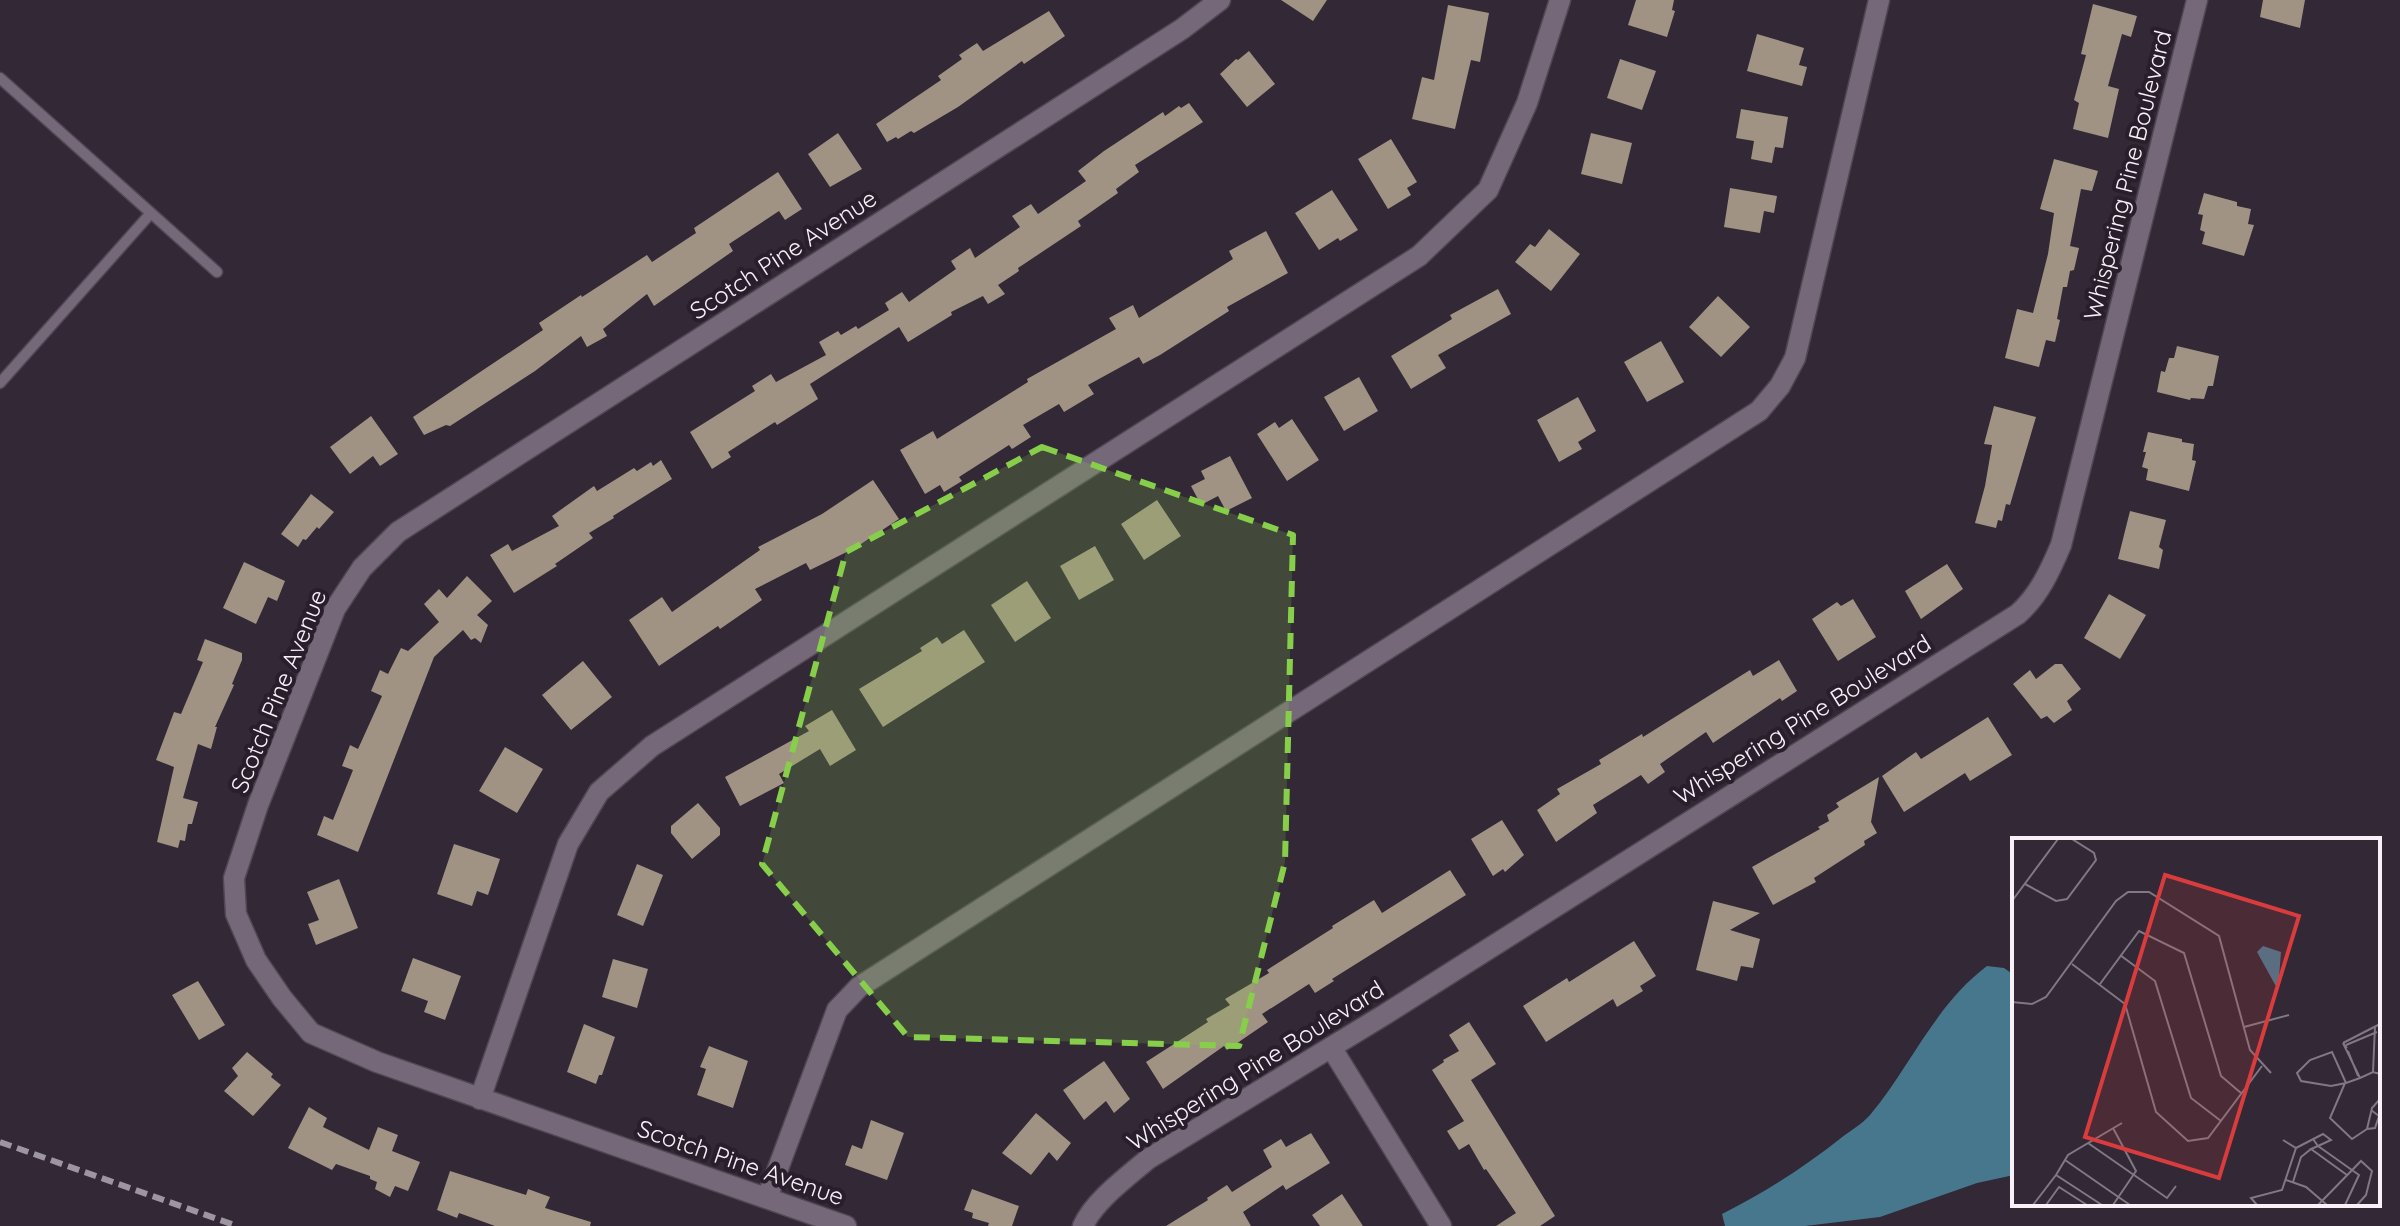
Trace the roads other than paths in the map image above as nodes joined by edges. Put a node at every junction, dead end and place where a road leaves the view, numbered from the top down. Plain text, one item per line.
1 (1220, 0) edge
2 (1560, 0) edge
3 (1879, 0) edge
4 (2197, 0) edge
5 (0, 78) edge
6 (151, 213) junction
7 (217, 272) dead end
8 (0, 383) edge
9 (1331, 1047) junction
10 (480, 1099) junction
11 (767, 1198) junction
12 (846, 1226) edge
13 (1083, 1226) edge
14 (1441, 1226) edge

1 - 10 street, Scotch Pine Avenue
2 - 10 street
3 - 11 street
4 - 9 street, Whispering Pine Boulevard
5 - 6 lane
6 - 7 lane
6 - 8 lane
9 - 13 street, Whispering Pine Boulevard
9 - 14 street
10 - 11 street, Scotch Pine Avenue
11 - 12 street, Scotch Pine Avenue

